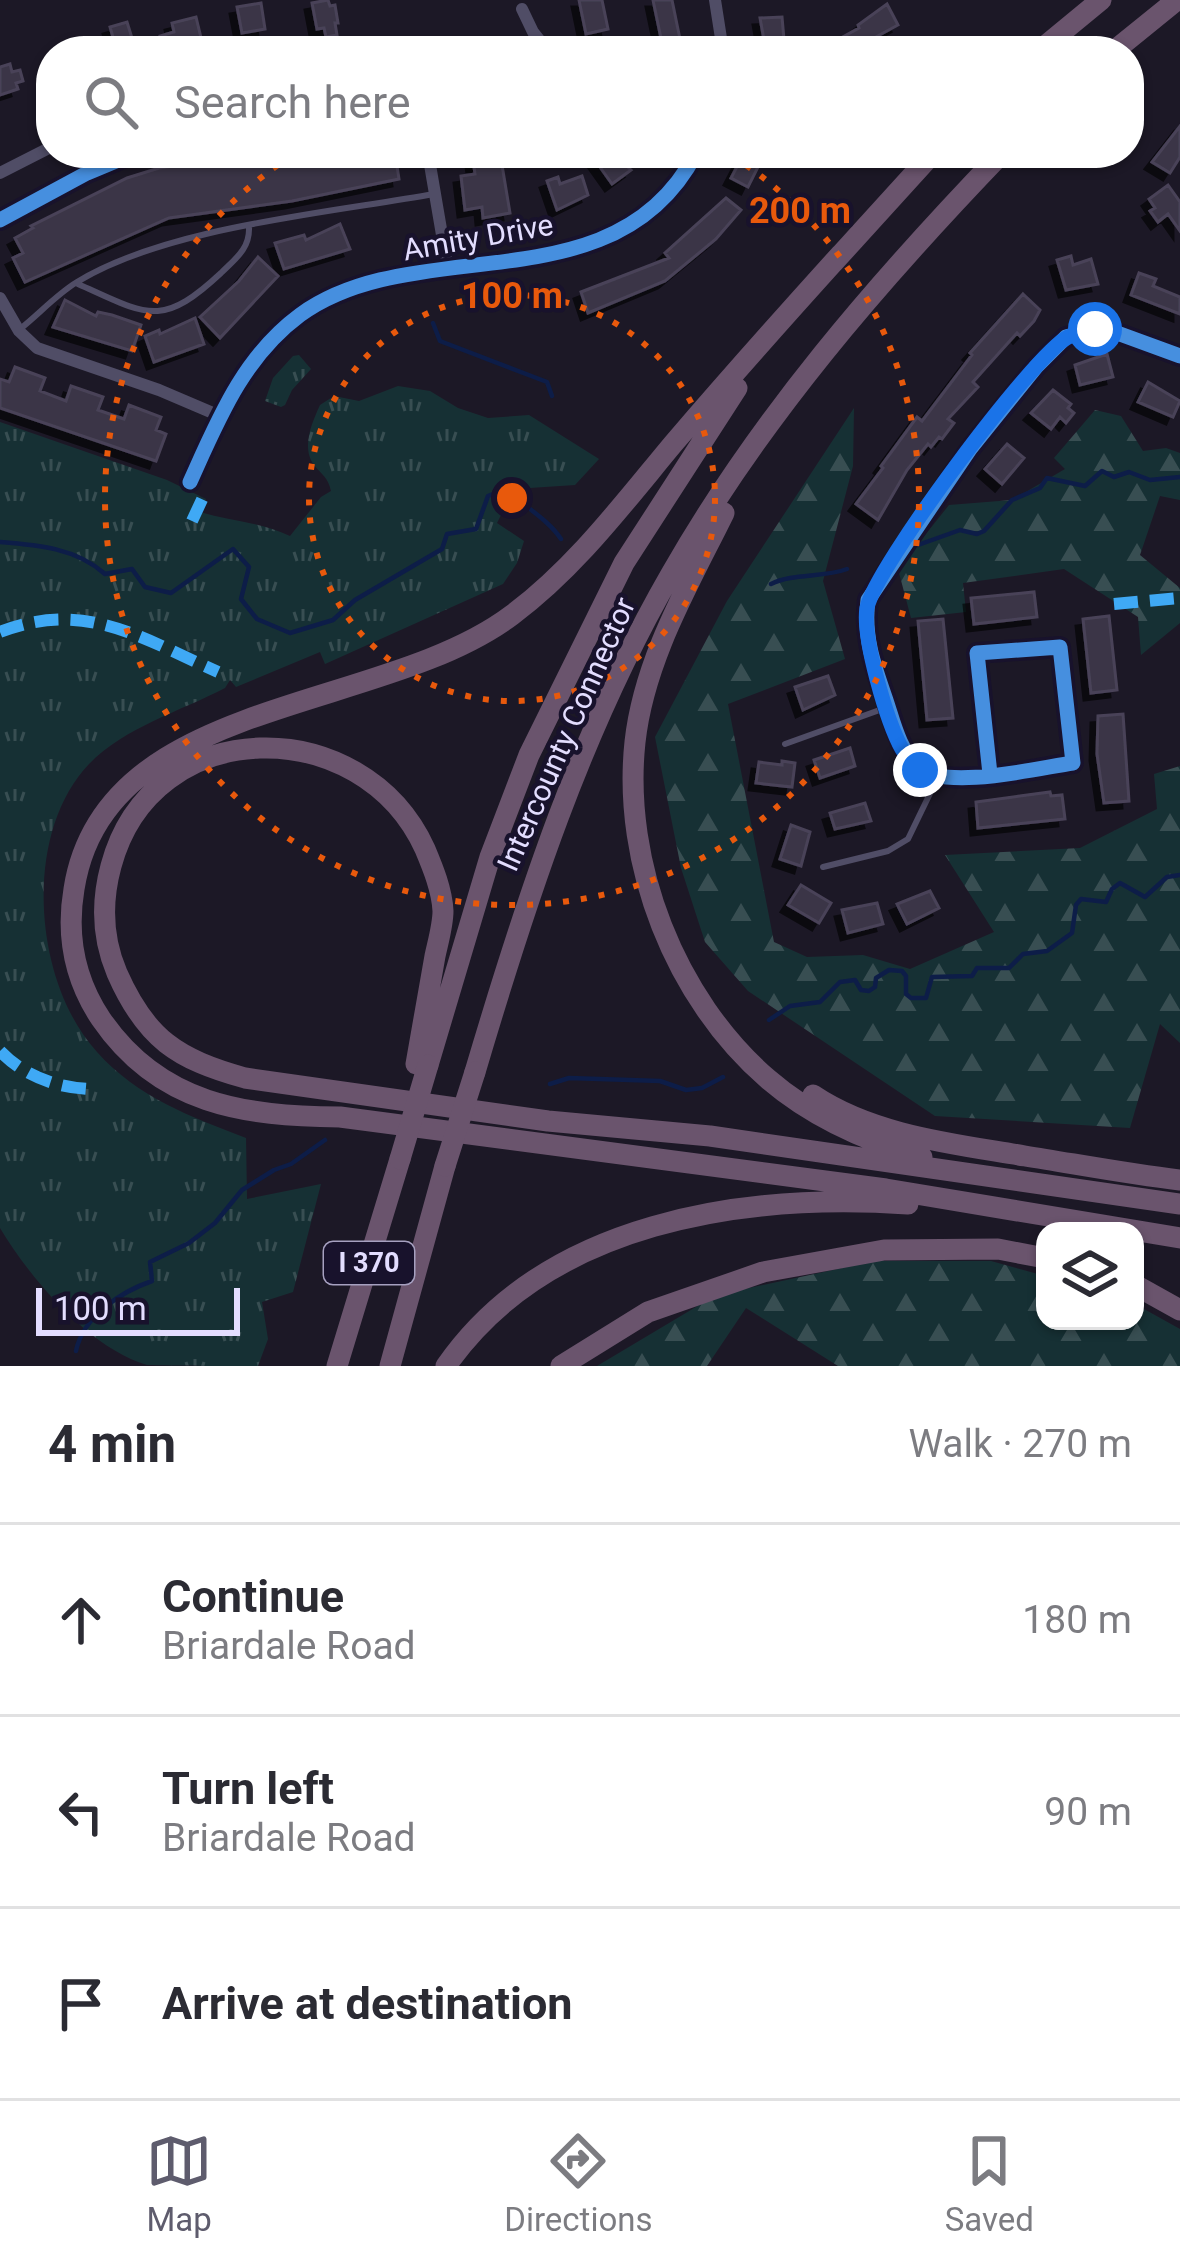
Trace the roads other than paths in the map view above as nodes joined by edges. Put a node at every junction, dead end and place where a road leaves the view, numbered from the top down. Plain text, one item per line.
1 (716, 0) edge
2 (1101, 0) edge
3 (1177, 0) edge
4 (522, 9) dead end
5 (535, 36) edge
6 (721, 36) edge
7 (1057, 36) edge
8 (1133, 36) edge
9 (36, 155) edge
10 (97, 168) edge
11 (431, 168) edge
12 (681, 168) edge
13 (919, 168) edge
14 (988, 168) edge
15 (0, 173) edge
16 (437, 193) junction
17 (0, 220) edge
18 (249, 227) junction
19 (841, 254) junction
20 (448, 270) junction
21 (75, 283) junction
22 (0, 298) edge
23 (19, 331) junction
24 (1180, 356) edge
25 (220, 416) junction
26 (764, 430) junction
27 (190, 482) dead end
28 (888, 706) junction
29 (784, 744) dead end
30 (990, 774) junction
31 (938, 779) junction
32 (824, 867) dead end
33 (725, 1031) junction
34 (422, 1065) junction
35 (992, 1177) junction
36 (1180, 1180) edge
37 (1180, 1204) edge
38 (1016, 1212) junction
39 (1180, 1238) edge
40 (1036, 1256) edge
41 (1144, 1290) edge
42 (1180, 1310) edge
43 (337, 1366) edge
44 (390, 1366) edge
45 (446, 1366) edge
46 (562, 1366) edge

1 - 6 street
2 - 7 highway
3 - 8 highway
4 - 5 street
9 - 15 street
10 - 17 street
11 - 16 street
12 - 20 street, Amity Drive
13 - 19 highway, Intercounty Connector
14 - 26 highway, Intercounty Connector
16 - 18 lane
16 - 20 street
18 - 21 lane
18 - 21 lane
19 - 34 highway, Intercounty Connector
19 - 38 highway
20 - 25 street, Amity Drive
21 - 23 lane
22 - 23 street
23 - 25 street
24 - 28 street
25 - 27 street, Amity Drive
26 - 33 highway
26 - 44 highway, Intercounty Connector, bridge
28 - 29 lane
28 - 31 street
30 - 30 street
30 - 31 street
31 - 32 lane
33 - 35 highway
33 - 36 highway
34 - 35 highway
34 - 43 highway, Intercounty Connector / I 370, bridge
35 - 37 highway
38 - 39 highway
38 - 45 highway
40 - 46 highway
41 - 42 highway

